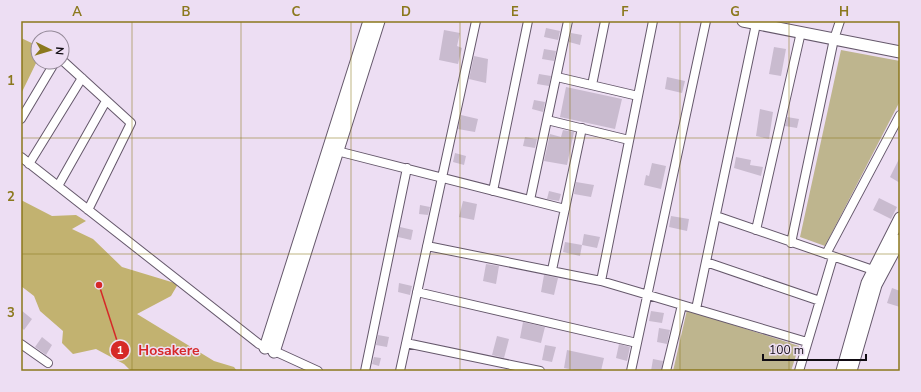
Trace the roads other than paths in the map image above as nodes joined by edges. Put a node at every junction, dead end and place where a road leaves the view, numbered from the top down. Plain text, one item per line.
1 (370, 21) edge
2 (379, 21) edge
3 (476, 21) edge
4 (528, 21) edge
5 (568, 21) edge
6 (605, 21) edge
7 (653, 21) edge
8 (706, 21) edge
9 (743, 21) edge
10 (840, 21) edge
11 (756, 24) junction
12 (801, 32) junction
13 (834, 39) junction
14 (900, 52) edge
15 (70, 67) edge
16 (50, 70) edge
17 (556, 77) junction
18 (82, 78) junction
19 (592, 85) junction
20 (638, 96) junction
21 (106, 101) junction
22 (900, 115) edge
23 (21, 119) edge
24 (547, 120) junction
25 (582, 128) junction
26 (629, 140) junction
27 (333, 150) junction
28 (21, 157) edge
29 (29, 164) junction
30 (407, 168) junction
31 (442, 178) junction
32 (58, 186) junction
33 (493, 191) junction
34 (530, 200) junction
35 (565, 209) junction
36 (88, 210) junction
37 (716, 216) junction
38 (900, 218) edge
39 (756, 230) junction
40 (900, 240) edge
41 (791, 242) junction
42 (427, 246) junction
43 (829, 256) junction
44 (896, 257) edge
45 (706, 262) junction
46 (552, 270) junction
47 (873, 270) junction
48 (601, 281) junction
49 (417, 292) junction
50 (648, 295) junction
51 (820, 301) junction
52 (682, 305) junction
53 (696, 309) junction
54 (807, 342) junction
55 (406, 343) junction
56 (637, 343) junction
57 (21, 344) edge
58 (269, 350) junction
59 (48, 363) dead end
60 (318, 371) edge
61 (365, 371) edge
62 (400, 371) edge
63 (540, 371) edge
64 (632, 371) edge
65 (666, 371) edge
66 (799, 371) edge
67 (842, 371) edge
68 (851, 371) edge

1 - 27 street
2 - 27 street
3 - 31 street
4 - 33 street
5 - 17 street
6 - 19 street
7 - 20 street
8 - 50 street
9 - 11 street
10 - 13 street
11 - 12 street
11 - 37 street
12 - 13 street
12 - 39 street
13 - 14 street
13 - 41 street
15 - 18 street
16 - 23 street
17 - 19 street
17 - 24 street
18 - 21 street
18 - 29 street
19 - 20 street
20 - 26 street
21 - 32 street
21 - 36 street
22 - 43 street
24 - 25 street
24 - 34 street
25 - 26 street
25 - 35 street
26 - 48 street
27 - 30 street
27 - 58 street
28 - 29 street
29 - 32 street
30 - 31 street
30 - 61 street
31 - 33 street
31 - 42 street
32 - 36 street
33 - 34 street
34 - 35 street
35 - 46 street
36 - 58 street
37 - 39 street
37 - 45 street
38 - 47 street
39 - 41 street
40 - 44 street
41 - 43 street
42 - 46 street
42 - 49 street
43 - 47 street
43 - 51 street
44 - 68 street
45 - 51 street
45 - 53 street
46 - 48 street
47 - 67 street
48 - 50 street
49 - 55 street
49 - 56 street
50 - 52 street
50 - 56 street
51 - 54 street
52 - 53 street
52 - 65 street
53 - 54 street
54 - 66 street
55 - 62 street
55 - 63 street
56 - 64 street
57 - 59 street
58 - 60 street

